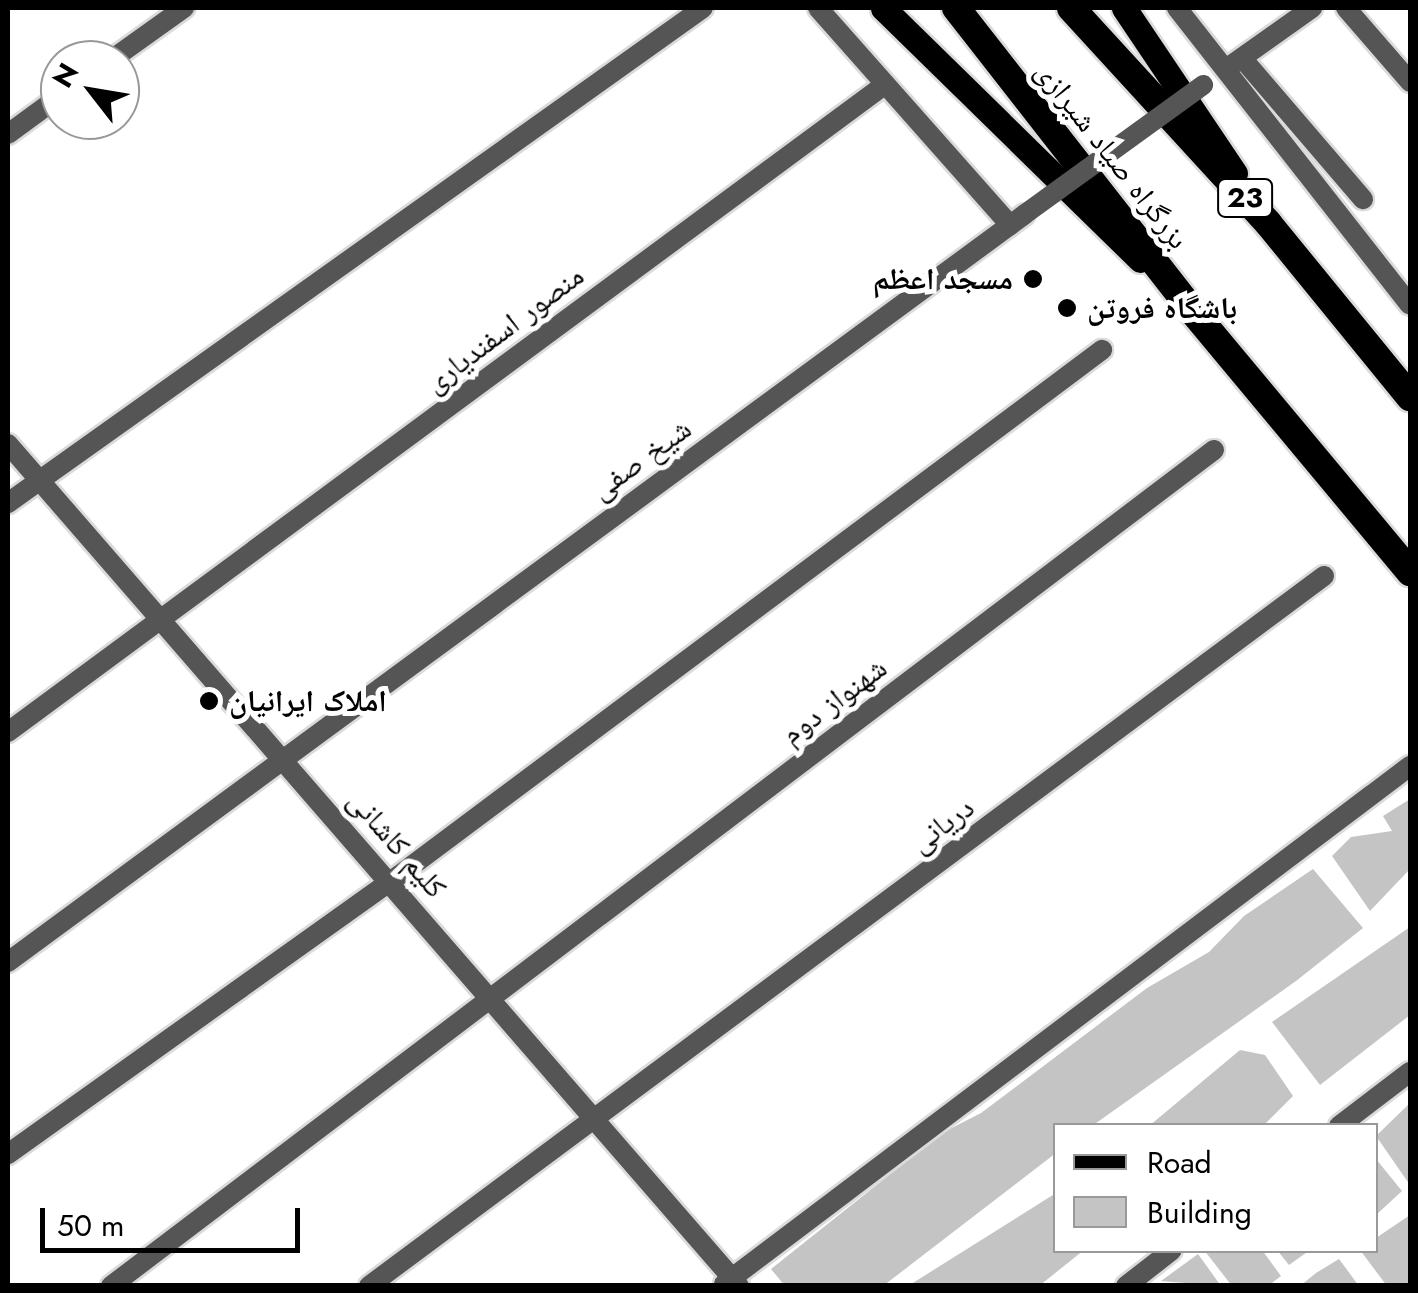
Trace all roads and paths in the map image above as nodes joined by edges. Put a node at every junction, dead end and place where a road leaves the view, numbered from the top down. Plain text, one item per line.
1 (184, 8) edge
2 (704, 8) edge
3 (818, 8) edge
4 (883, 8) edge
5 (956, 8) edge
6 (1071, 8) edge
7 (1124, 8) edge
8 (1178, 8) edge
9 (1312, 8) edge
10 (1346, 8) edge
11 (138, 40) edge
12 (1233, 64) junction
13 (1410, 82) edge
14 (883, 86) junction
15 (40, 111) edge
16 (8, 134) edge
17 (1363, 199) dead end
18 (1018, 220) junction
19 (1268, 223) junction
20 (1410, 305) edge
21 (1190, 308) junction
22 (1102, 350) dead end
23 (1410, 397) edge
24 (8, 444) edge
25 (1214, 450) dead end
26 (39, 480) junction
27 (8, 503) edge
28 (1410, 572) edge
29 (1324, 576) dead end
30 (162, 621) junction
31 (8, 732) edge
32 (283, 760) junction
33 (1410, 766) edge
34 (390, 882) junction
35 (8, 962) edge
36 (491, 999) junction
37 (1410, 1072) edge
38 (597, 1121) junction
39 (1343, 1123) edge
40 (8, 1154) edge
41 (1168, 1253) edge
42 (731, 1283) edge
43 (112, 1286) edge
44 (369, 1286) edge
45 (1126, 1286) edge

1 - 11 street
2 - 26 street
3 - 14 street
4 - 21 main road
5 - 21 highway, بزرگراه صیاد شیرازی
6 - 19 highway, بزرگراه صیاد شیرازی / 23
7 - 19 main road
8 - 12 street
9 - 12 street, شیخ صفی
10 - 13 street
12 - 17 street
12 - 18 street, شیخ صفی, bridge
12 - 20 street
14 - 18 street
14 - 30 street, منصور اسفندیاری
15 - 16 street
18 - 32 street, شیخ صفی
19 - 23 highway, بزرگراه صیاد شیرازی / 23
21 - 28 highway, بزرگراه صیاد شیرازی
22 - 34 street
24 - 26 street, کلیم کاشانی
25 - 36 street, شهنواز دوم
26 - 27 street
26 - 30 street, کلیم کاشانی
29 - 38 street, دریانی
30 - 31 street, منصور اسفندیاری
30 - 32 street, کلیم کاشانی
32 - 34 street, کلیم کاشانی
32 - 35 street, شیخ صفی
33 - 42 street
34 - 36 street, کلیم کاشانی
34 - 40 street
36 - 38 street, کلیم کاشانی
36 - 43 street, شهنواز دوم
37 - 39 street
38 - 42 street, کلیم کاشانی
38 - 44 street, دریانی
41 - 45 street

